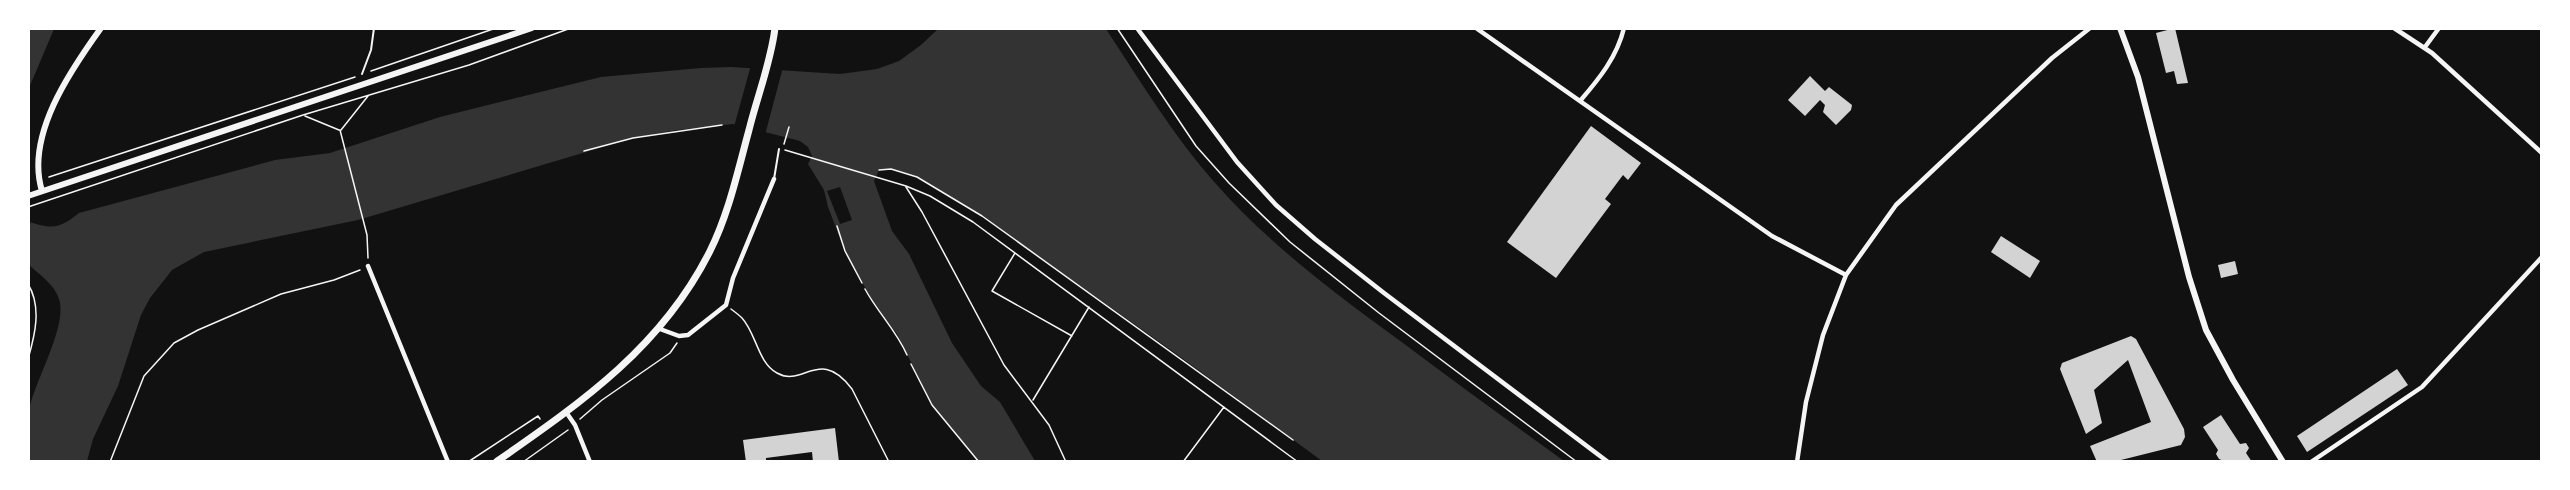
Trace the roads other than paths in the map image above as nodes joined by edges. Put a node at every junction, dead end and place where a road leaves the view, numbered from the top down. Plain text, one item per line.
1 (101, 28) edge
2 (374, 28) edge
3 (532, 28) edge
4 (777, 28) edge
5 (1137, 28) edge
6 (1476, 28) edge
7 (1624, 28) edge
8 (2090, 28) edge
9 (2120, 28) edge
10 (2394, 28) edge
11 (2439, 28) edge
12 (2425, 47) junction
13 (362, 74) road end
14 (1580, 101) junction
15 (778, 149) road end
16 (2541, 153) edge
17 (774, 179) joint
18 (42, 191) junction
19 (28, 196) edge
20 (2541, 257) edge
21 (368, 266) road end
22 (1846, 275) junction
23 (660, 329) junction
24 (566, 412) junction
25 (448, 462) edge
26 (496, 462) edge
27 (590, 462) edge
28 (1608, 462) edge
29 (1797, 462) edge
30 (2283, 462) edge
31 (2311, 462) edge

1 - 18 main road
2 - 13 lane
3 - 18 main road
4 - 23 main road
5 - 28 street
6 - 14 street
7 - 14 street
8 - 22 street
9 - 30 main road
10 - 12 street
11 - 12 street
12 - 16 street
14 - 22 street
15 - 17 lane
17 - 23 street
18 - 19 main road
20 - 31 street
21 - 25 street
22 - 29 street
23 - 24 main road
24 - 26 main road
24 - 27 street

